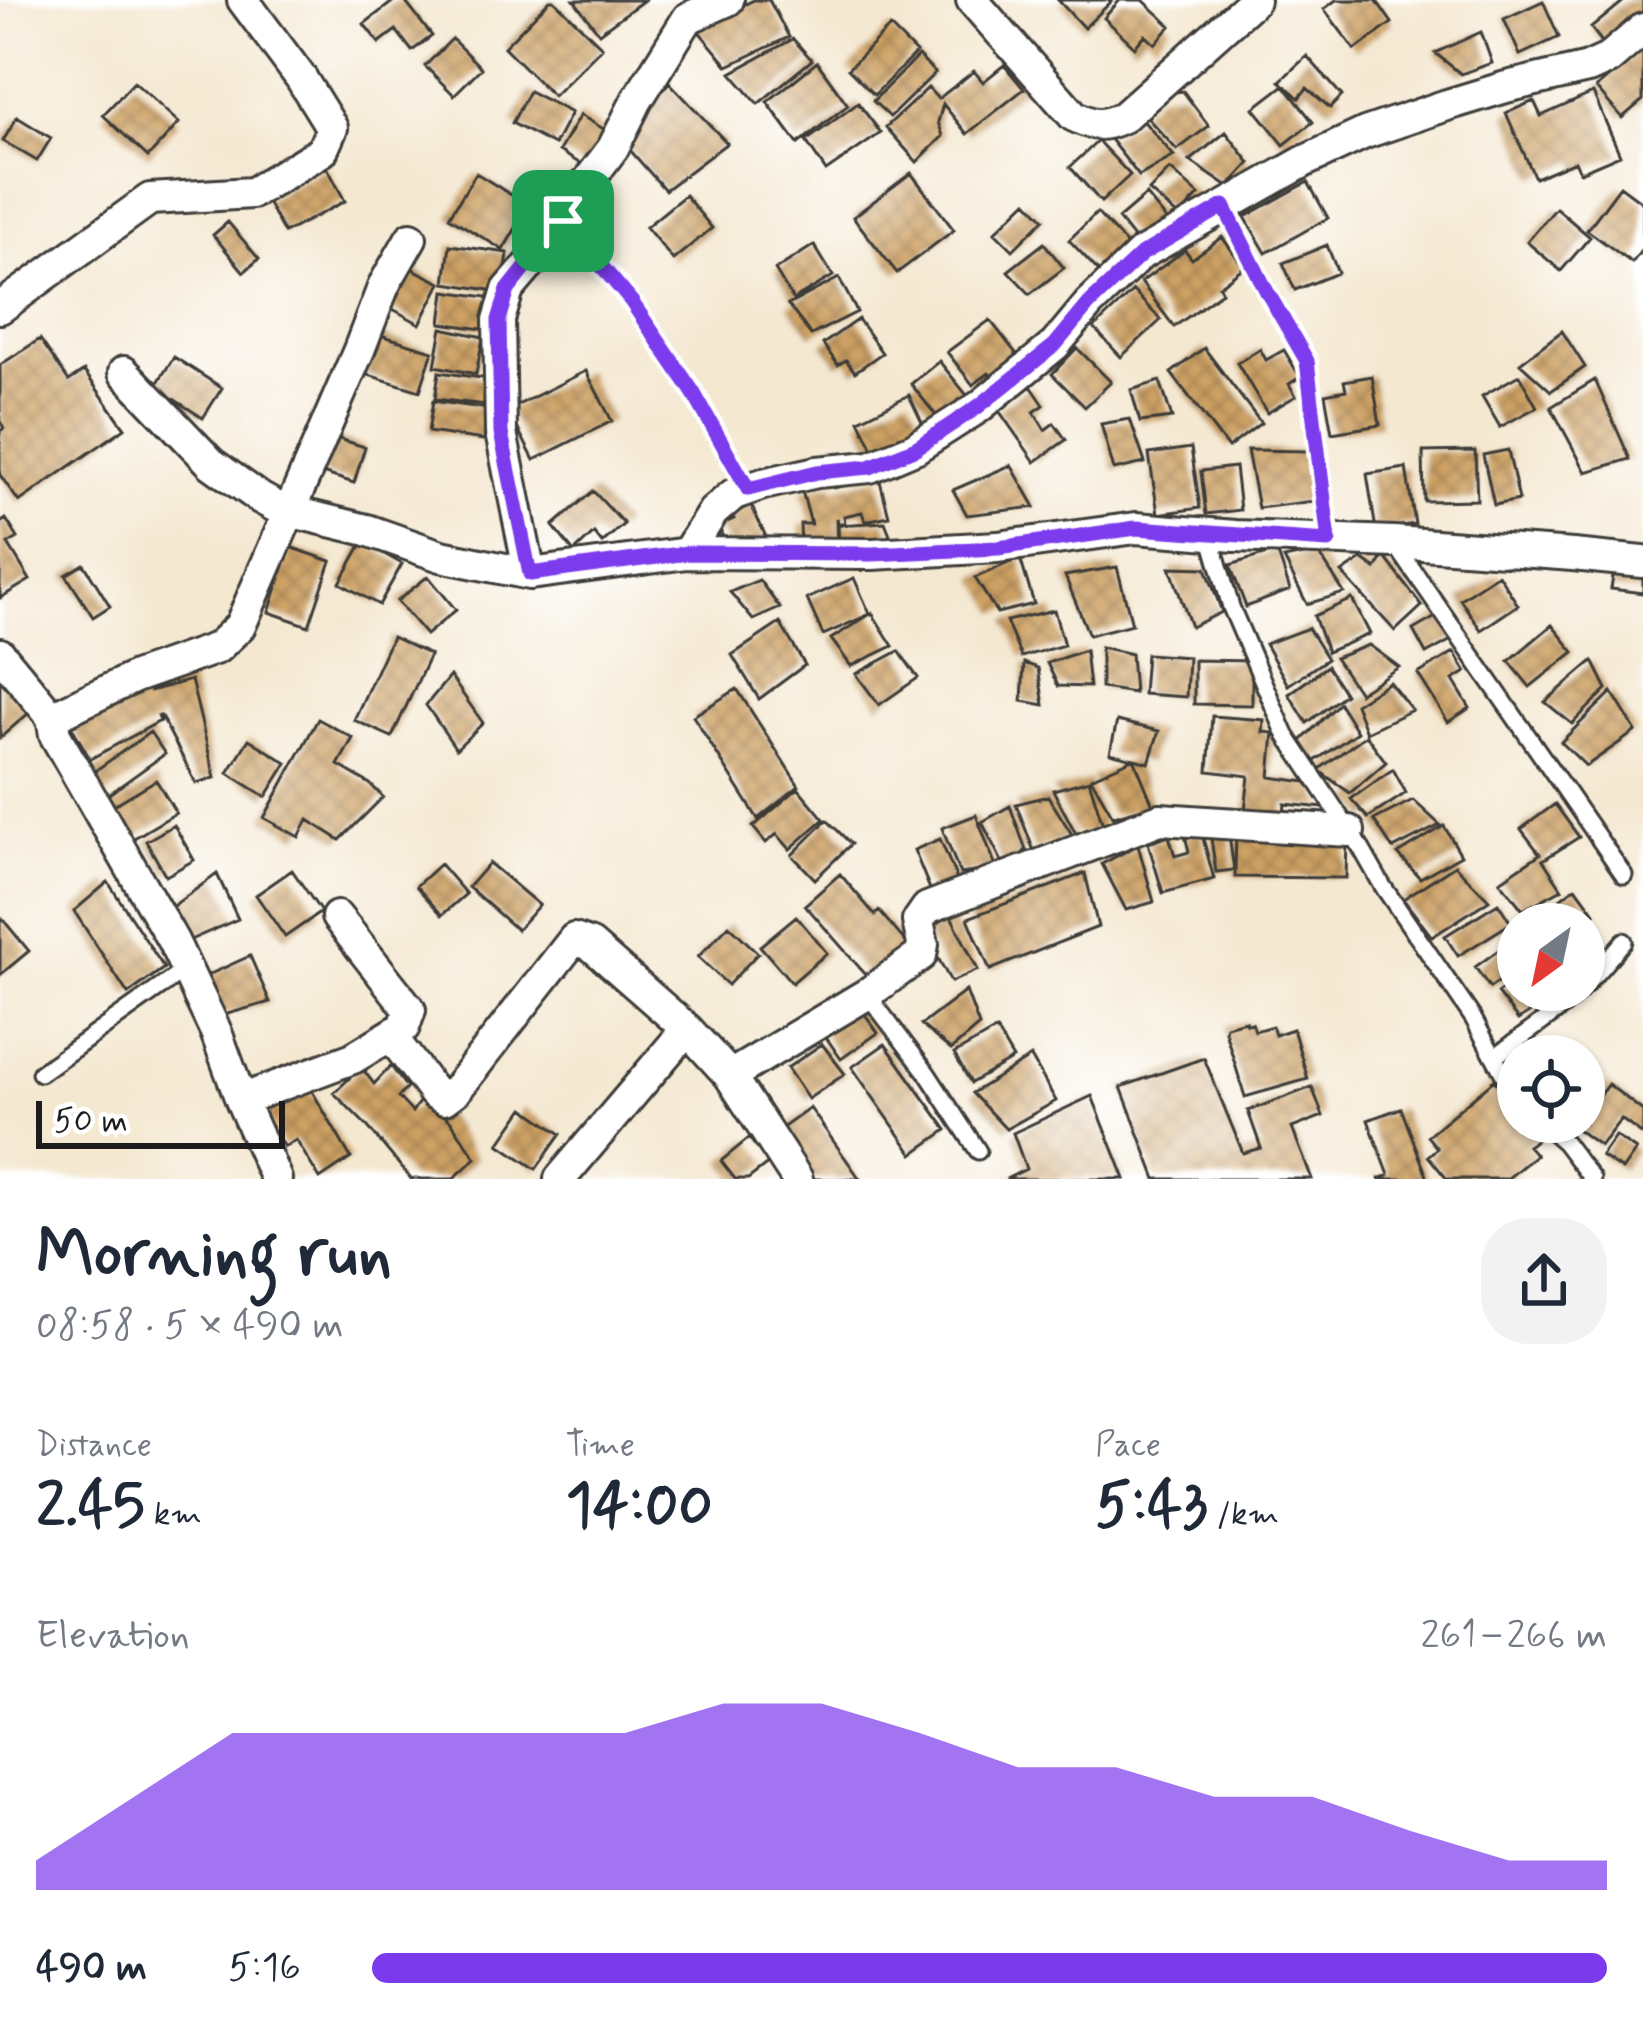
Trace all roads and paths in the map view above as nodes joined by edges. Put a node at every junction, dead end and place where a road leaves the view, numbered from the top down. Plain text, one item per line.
1 (243, 0) edge
2 (728, 0) edge
3 (972, 0) edge
4 (1255, 0) edge
5 (685, 9) edge
6 (1643, 28) edge
7 (1224, 206) junction
8 (563, 221) junction
9 (411, 238) dead end
10 (0, 308) edge
11 (124, 372) dead end
12 (748, 489) junction
13 (288, 511) junction
14 (1210, 535) junction
15 (1329, 541) junction
16 (1394, 542) junction
17 (687, 553) junction
18 (1643, 562) edge
19 (530, 574) junction
20 (0, 654) edge
21 (52, 717) junction
22 (1349, 831) junction
23 (1624, 875) dead end
24 (337, 917) dead end
25 (1624, 941) dead end
26 (1605, 962) edge
27 (186, 969) junction
28 (867, 994) junction
29 (1558, 1011) edge
30 (687, 1029) junction
31 (391, 1036) junction
32 (1496, 1056) junction
33 (1497, 1059) edge
34 (40, 1073) dead end
35 (730, 1076) junction
36 (241, 1100) junction
37 (1565, 1143) edge
38 (978, 1151) dead end
39 (276, 1179) edge
40 (560, 1179) edge
41 (796, 1179) edge
42 (1592, 1179) edge

1 - 10 street
2 - 5 street
3 - 4 street
5 - 8 street
6 - 7 street
7 - 12 street
7 - 15 lane
8 - 12 lane
8 - 19 street
9 - 13 street
11 - 13 street
12 - 17 street
13 - 19 street
13 - 21 street
14 - 15 street
14 - 17 street
14 - 22 lane
15 - 16 street
16 - 18 street
16 - 23 lane
17 - 19 street
20 - 21 street
21 - 27 street
22 - 28 street
22 - 32 lane
24 - 31 street
25 - 26 lane
27 - 34 lane
27 - 36 street
28 - 35 street
28 - 38 lane
29 - 32 lane
30 - 31 street
30 - 35 street
30 - 40 street
31 - 36 street
32 - 33 lane
35 - 41 street
36 - 39 street
37 - 42 lane

